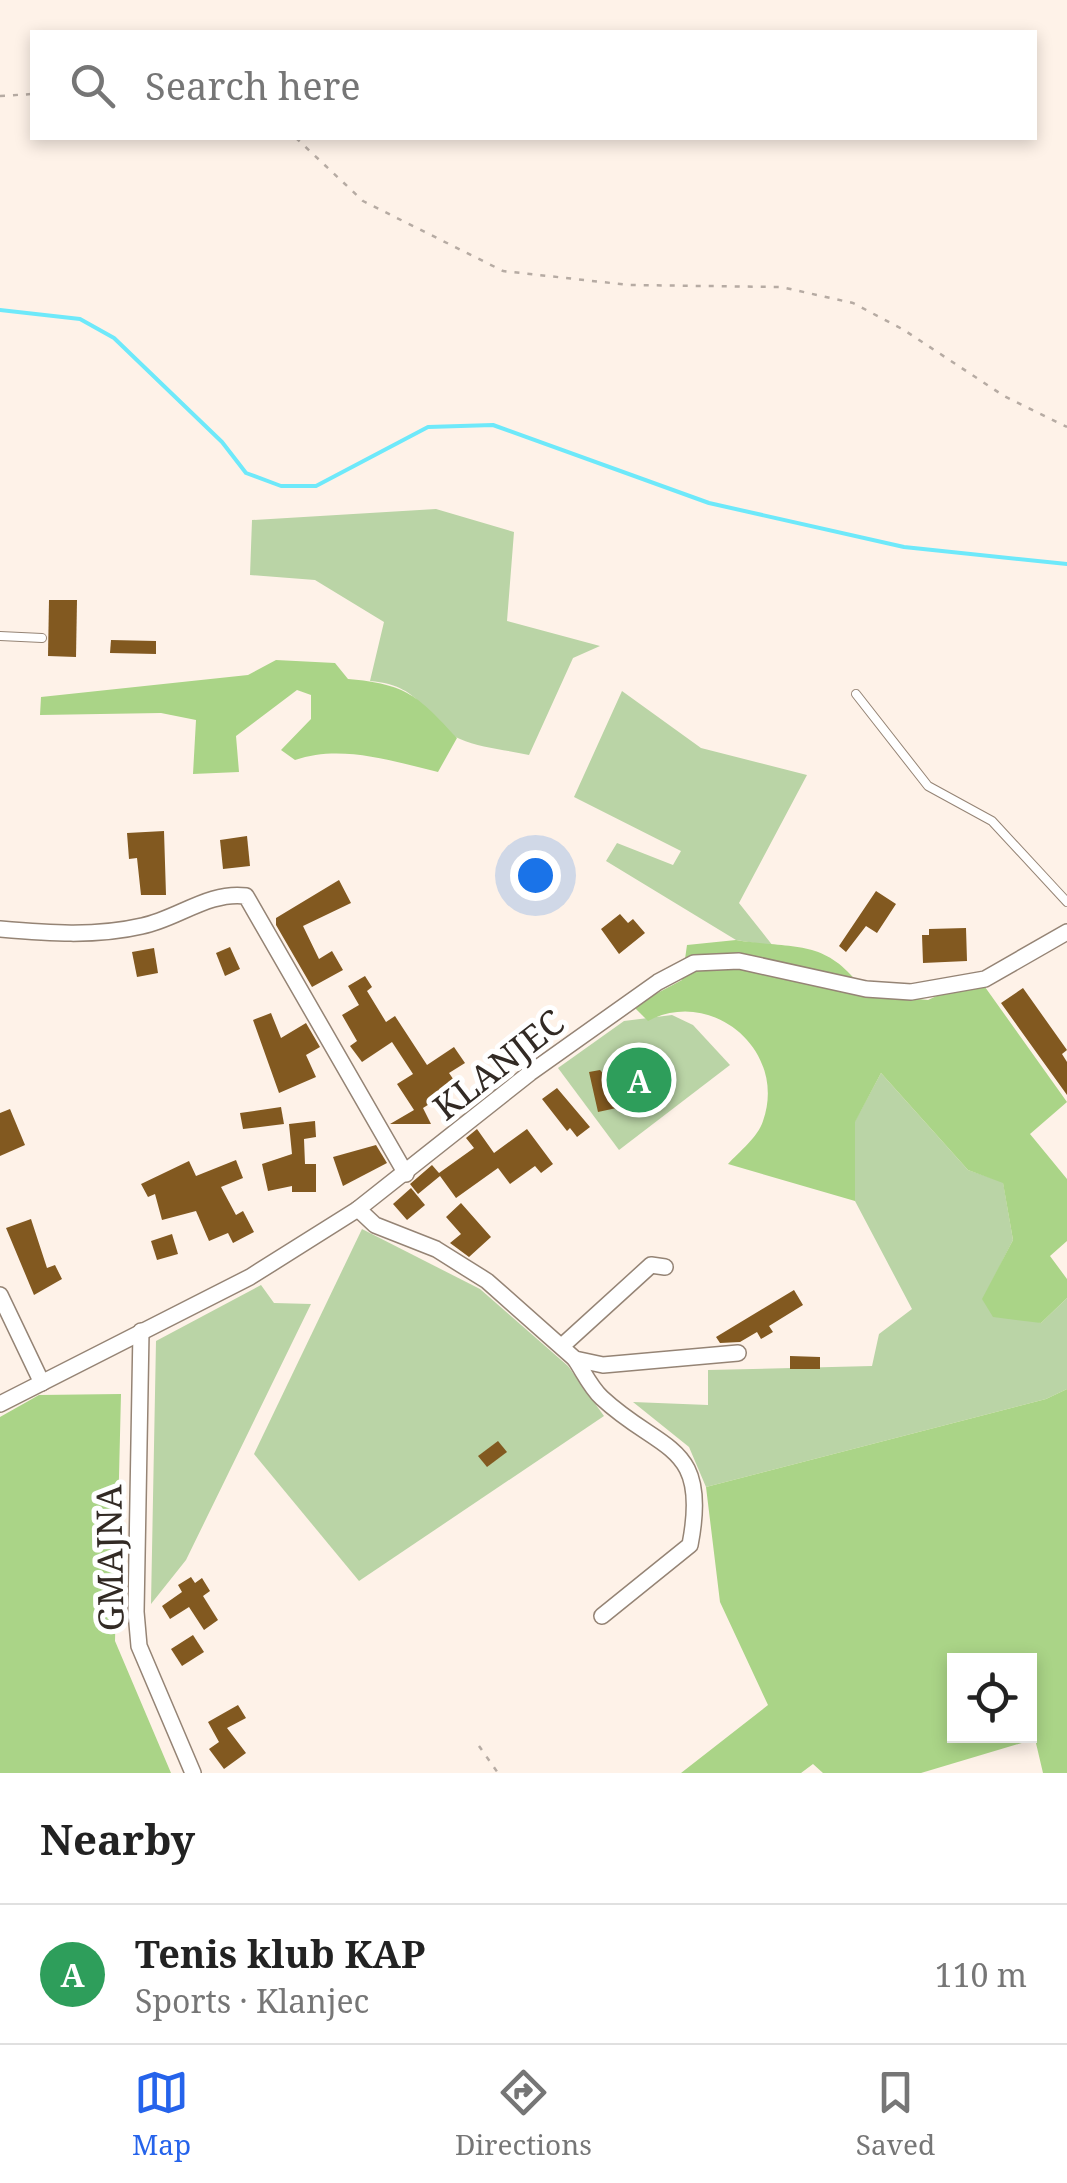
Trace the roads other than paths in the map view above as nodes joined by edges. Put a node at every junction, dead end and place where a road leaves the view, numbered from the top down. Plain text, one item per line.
1 (0, 636) edge
2 (42, 638) dead end
3 (856, 694) dead end
4 (1067, 902) edge
5 (0, 929) edge
6 (1067, 932) edge
7 (406, 1174) junction
8 (358, 1210) junction
9 (664, 1267) dead end
10 (0, 1295) edge
11 (141, 1332) junction
12 (562, 1346) junction
13 (738, 1353) dead end
14 (575, 1359) junction
15 (42, 1383) junction
16 (0, 1404) edge
17 (602, 1616) dead end
18 (193, 1773) edge

1 - 2 lane
3 - 4 lane
5 - 7 street
6 - 7 street, KLANJEC
7 - 8 street, KLANJEC
8 - 11 street, KLANJEC
8 - 12 street
9 - 12 street
10 - 15 street
11 - 15 street, KLANJEC
11 - 18 street, GMAJNA
12 - 14 street
13 - 14 street
14 - 17 street
15 - 16 street, KLANJEC

